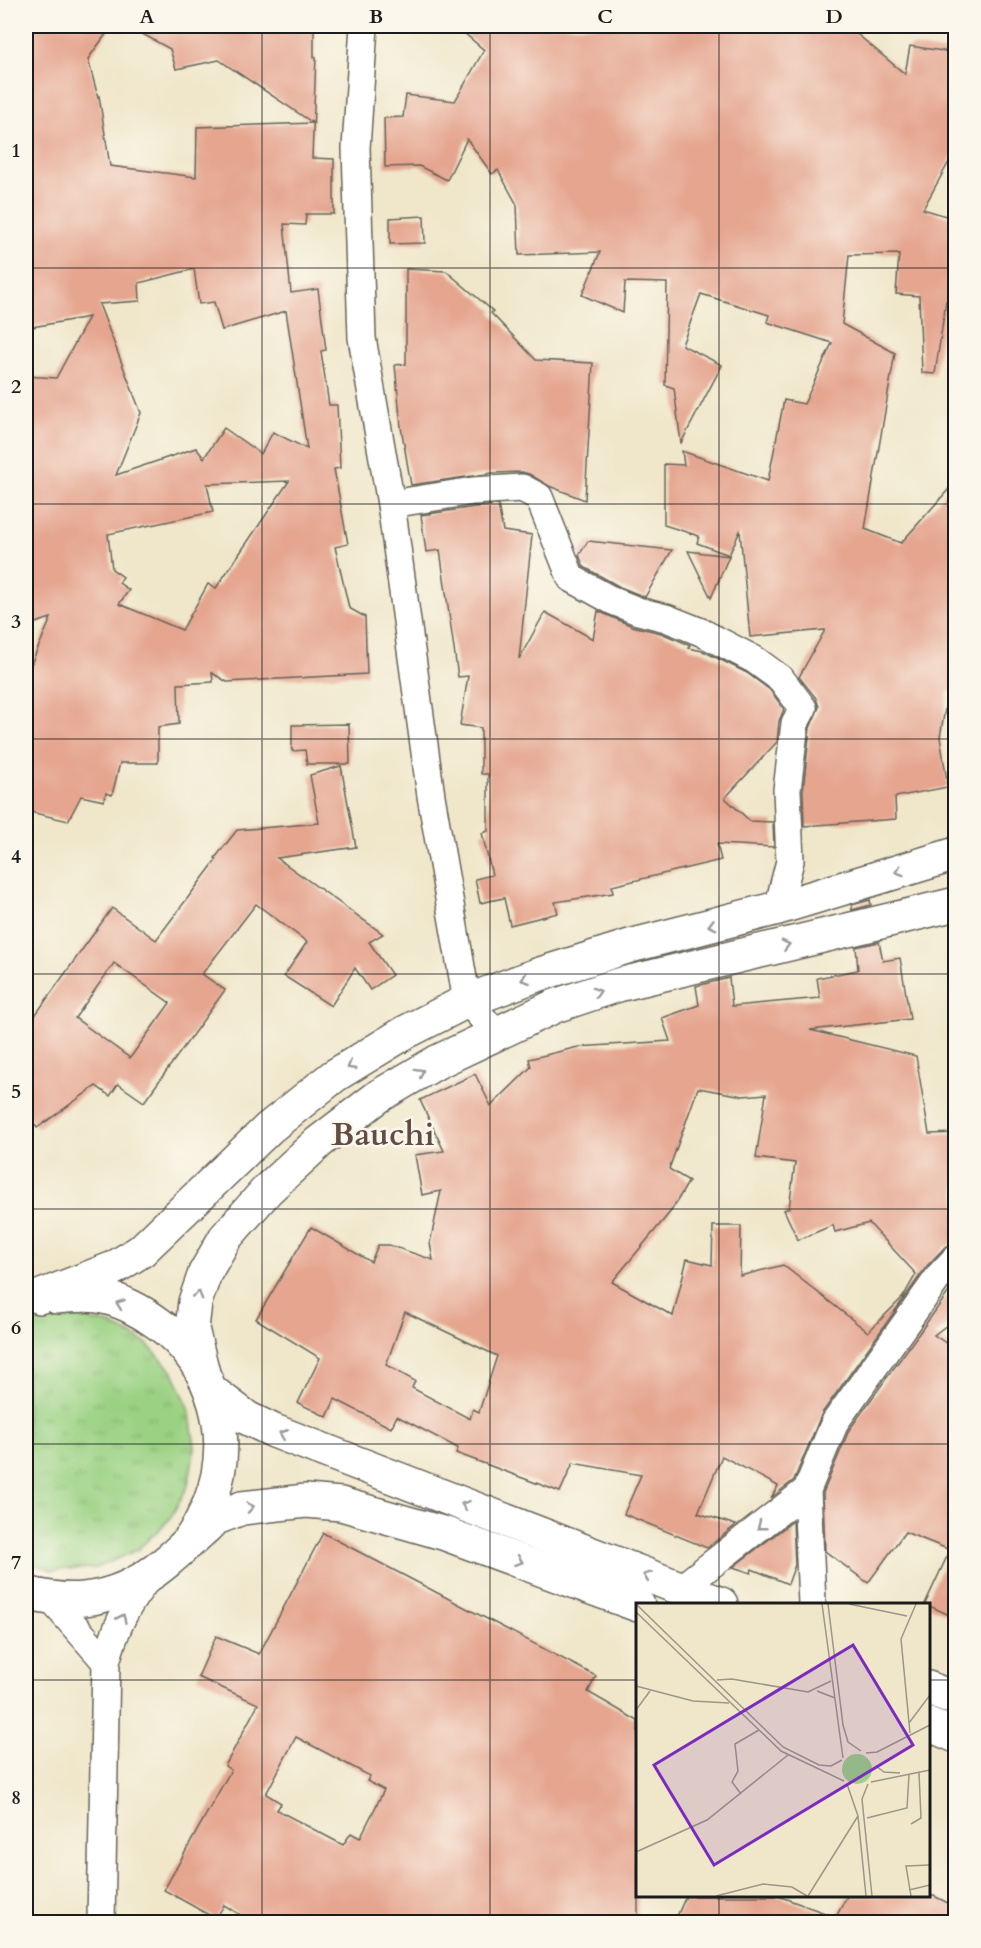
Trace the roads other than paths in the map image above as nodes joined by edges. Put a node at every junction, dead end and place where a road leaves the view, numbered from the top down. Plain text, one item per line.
1 (364, 26) edge
2 (390, 504) junction
3 (956, 854) edge
4 (956, 904) edge
5 (778, 908) junction
6 (467, 1001) junction
7 (496, 1033) junction
8 (956, 1258) edge
9 (32, 1299) edge
10 (207, 1382) junction
11 (807, 1490) junction
12 (184, 1547) junction
13 (148, 1578) junction
14 (680, 1589) junction
15 (38, 1596) edge
16 (716, 1603) edge
17 (812, 1603) edge
18 (636, 1604) edge
19 (106, 1662) junction
20 (930, 1689) edge
21 (956, 1699) edge
22 (930, 1725) edge
23 (956, 1736) edge
24 (101, 1923) edge

1 - 2 street
2 - 5 street
2 - 6 street
3 -> 5 main road
7 -> 4 main road
5 -> 6 main road
6 - 7 street
6 -> 9 main road
10 -> 7 main road
8 - 11 street
10 -> 9 main road
10 - 12 main road
14 -> 10 main road
11 -> 14 street
11 - 17 street
12 - 13 main road
12 -> 18 main road
13 - 15 main road
19 -> 13 street
14 - 16 main road
15 - 19 street
19 - 24 street
20 - 21 main road
22 - 23 main road

